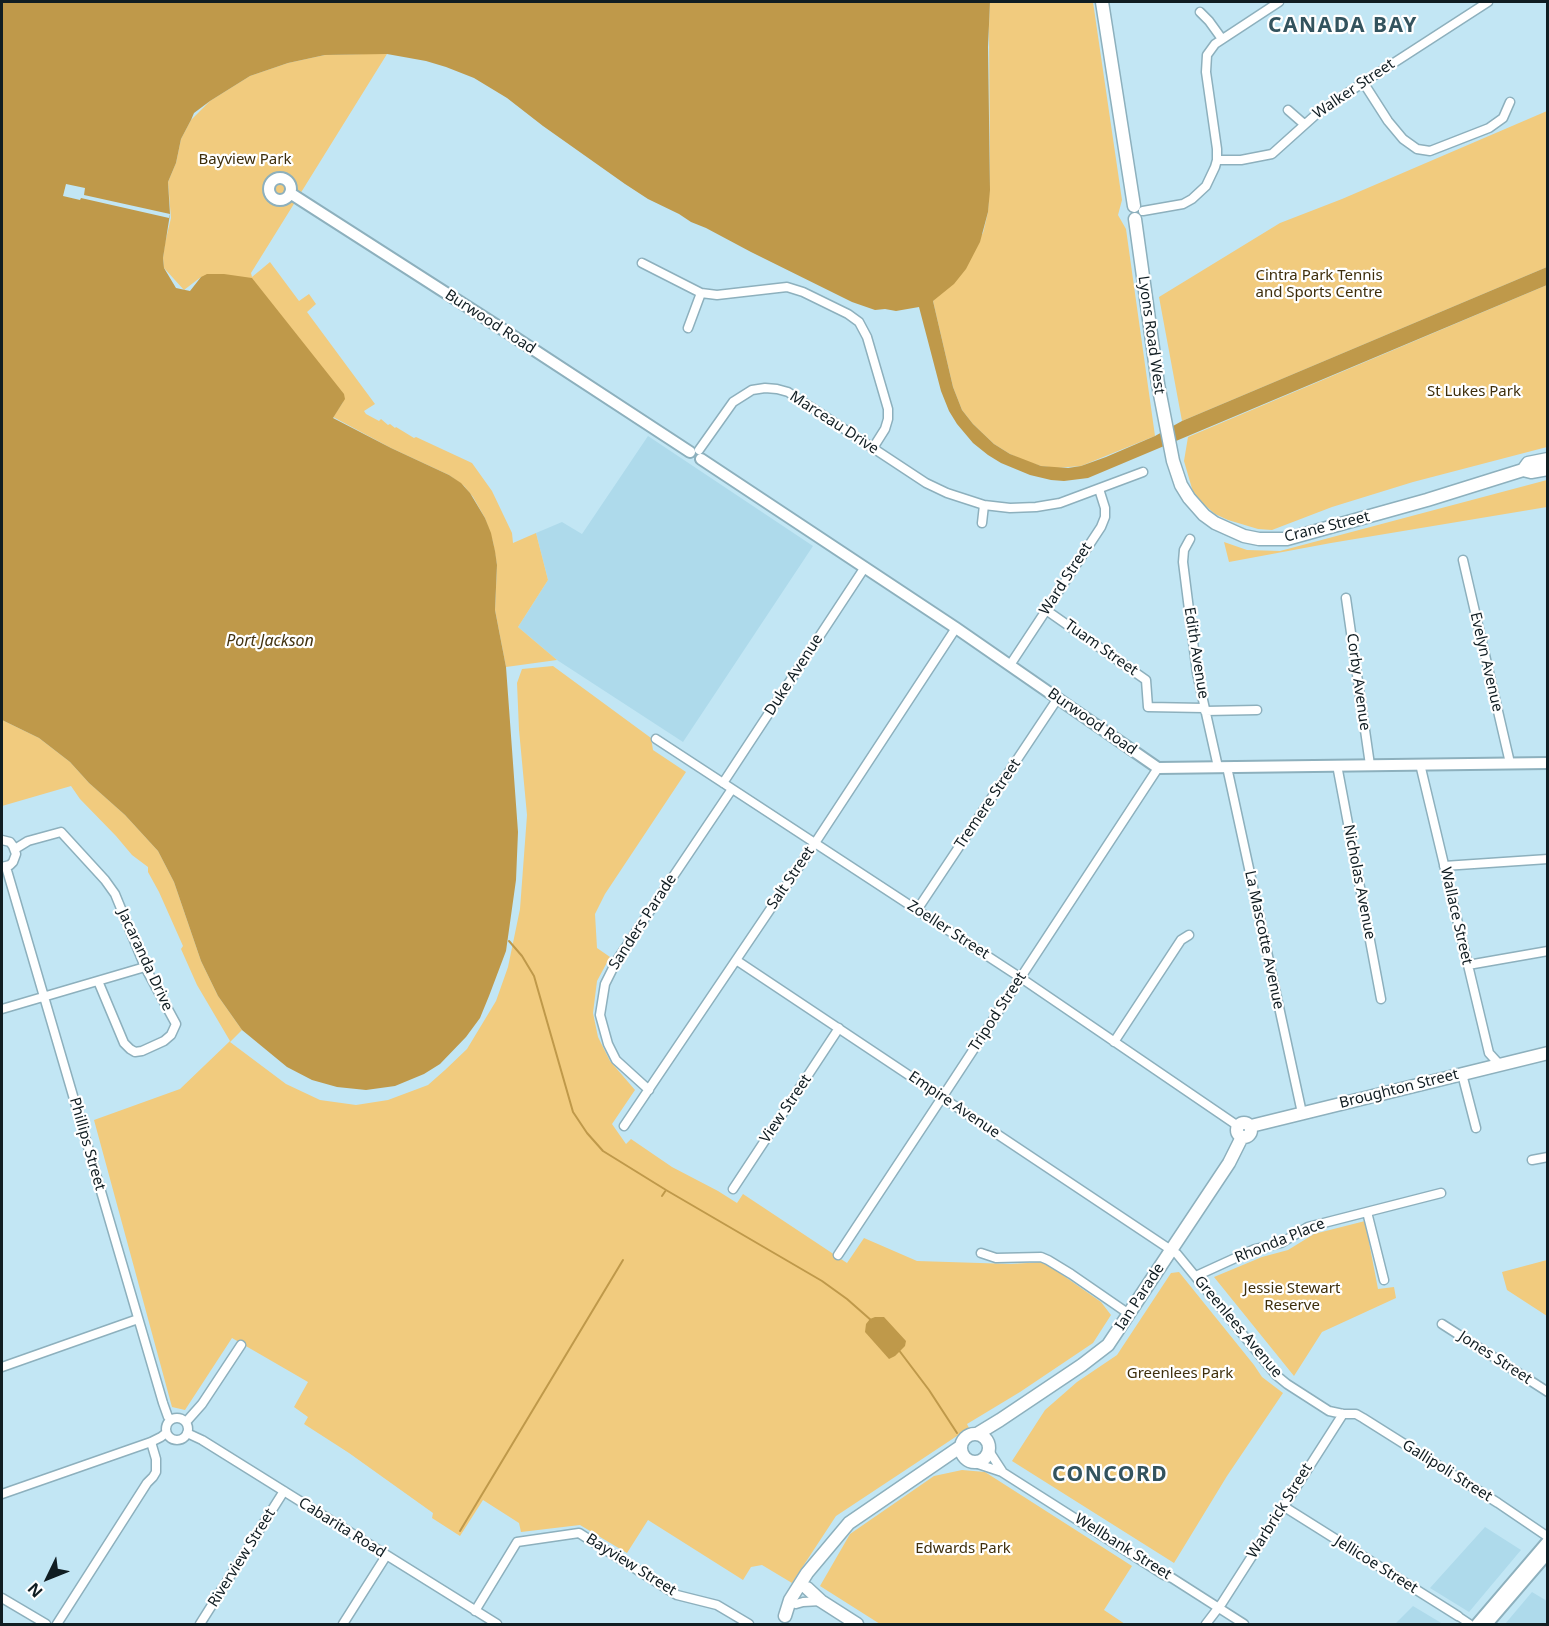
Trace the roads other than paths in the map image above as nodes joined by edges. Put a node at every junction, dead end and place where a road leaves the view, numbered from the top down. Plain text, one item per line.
1 (1102, 2) edge
2 (1279, 2) edge
3 (1488, 2) edge
4 (1200, 12) dead end
5 (1222, 39) junction
6 (1363, 82) junction
7 (1510, 102) dead end
8 (1288, 110) dead end
9 (1304, 124) junction
10 (1217, 160) junction
11 (290, 194) dead end
12 (1137, 212) junction
13 (642, 263) dead end
14 (701, 293) junction
15 (688, 328) dead end
16 (873, 448) junction
17 (1170, 451) joint
18 (697, 454) junction
19 (1548, 459) edge
20 (1548, 469) edge
21 (1523, 470) junction
22 (1143, 472) dead end
23 (1099, 489) junction
24 (984, 506) junction
25 (982, 523) dead end
26 (1191, 539) dead end
27 (1462, 560) dead end
28 (865, 567) junction
29 (1346, 598) dead end
30 (1046, 610) junction
31 (956, 628) junction
32 (1010, 665) junction
33 (1058, 698) junction
34 (1204, 709) junction
35 (1257, 710) dead end
36 (656, 739) dead end
37 (1510, 763) junction
38 (1548, 763) edge
39 (1420, 764) junction
40 (1337, 765) junction
41 (1370, 765) junction
42 (1223, 767) junction
43 (1158, 768) junction
44 (723, 783) junction
45 (732, 789) junction
46 (2, 840) edge
47 (814, 843) junction
48 (15, 849) junction
49 (1548, 859) edge
50 (1444, 866) junction
51 (4, 867) edge
52 (917, 910) junction
53 (1189, 935) dead end
54 (1548, 951) edge
55 (736, 960) junction
56 (1468, 965) junction
57 (146, 967) junction
58 (1021, 978) junction
59 (98, 981) junction
60 (44, 996) junction
61 (1381, 999) dead end
62 (2, 1009) edge
63 (839, 1028) junction
64 (1114, 1042) junction
65 (1548, 1053) edge
66 (1500, 1065) junction
67 (1462, 1074) junction
68 (649, 1090) junction
69 (943, 1097) junction
70 (1302, 1113) junction
71 (624, 1126) dead end
72 (1476, 1128) dead end
73 (1243, 1130) junction
74 (1548, 1157) edge
75 (1532, 1160) dead end
76 (733, 1189) dead end
77 (1441, 1193) dead end
78 (1367, 1212) junction
79 (1171, 1249) junction
80 (981, 1253) dead end
81 (838, 1255) dead end
82 (1196, 1276) junction
83 (1384, 1280) dead end
84 (1129, 1314) junction
85 (138, 1319) junction
86 (1442, 1324) dead end
87 (240, 1345) dead end
88 (2, 1367) edge
89 (1548, 1392) edge
90 (1343, 1414) junction
91 (171, 1419) junction
92 (1000, 1420) junction
93 (186, 1422) junction
94 (166, 1433) junction
95 (187, 1433) junction
96 (977, 1434) junction
97 (151, 1442) junction
98 (988, 1447) junction
99 (960, 1448) junction
100 (970, 1461) junction
101 (938, 1464) junction
102 (1002, 1472) junction
103 (284, 1491) junction
104 (2, 1494) edge
105 (1283, 1506) junction
106 (1548, 1539) edge
107 (831, 1545) junction
108 (1548, 1553) edge
109 (386, 1556) junction
110 (807, 1588) junction
111 (2, 1598) edge
112 (795, 1599) junction
113 (821, 1601) junction
114 (1219, 1609) junction
115 (475, 1611) junction
116 (1458, 1616) joint
117 (782, 1620) edge
118 (46, 1624) edge
119 (57, 1624) edge
120 (200, 1624) edge
121 (343, 1624) edge
122 (497, 1624) edge
123 (749, 1624) edge
124 (857, 1624) edge
125 (1206, 1624) edge
126 (1244, 1624) edge
127 (1470, 1624) edge
128 (1477, 1624) edge
129 (1486, 1624) edge

1 - 12 main road, Lyons Road West
2 - 5 street
3 - 6 street, Walker Street
4 - 5 street
5 - 10 street
6 - 7 street
6 - 9 street, Walker Street
8 - 9 street
9 - 10 street, Walker Street
10 - 12 street
11 - 18 street, Burwood Road
12 - 17 main road, Lyons Road West
13 - 14 street
14 - 15 street
14 - 16 street
16 - 18 street, Marceau Drive
16 - 24 street, Marceau Drive
17 - 21 main road, Crane Street
18 - 28 street, Burwood Road
19 - 21 main road, Crane Street
20 - 21 main road, Crane Street
22 - 23 street, Marceau Drive
23 - 24 street, Marceau Drive
23 - 30 street, Ward Street
24 - 25 street
26 - 34 street, Edith Avenue
27 - 37 street, Evelyn Avenue
28 - 31 street, Burwood Road
28 - 44 street, Duke Avenue
29 - 41 street, Corby Avenue
30 - 32 street, Ward Street
30 - 34 street, Tuam Street
31 - 32 street, Burwood Road
31 - 47 street, Salt Street
32 - 33 street, Burwood Road
33 - 43 street, Burwood Road
33 - 52 street, Tremere Street
34 - 35 street, Tuam Street
34 - 42 street, Edith Avenue
36 - 44 street, Zoeller Street
37 - 38 street
37 - 39 street
39 - 41 street
39 - 50 street, Wallace Street
40 - 41 street
40 - 42 street
40 - 61 street, Nicholas Avenue
42 - 43 street
42 - 70 street, La Mascotte Avenue
43 - 58 street, Tripod Street
44 - 45 street, Zoeller Street
45 - 47 street, Zoeller Street
45 - 68 street, Sanders Parade
46 - 48 street
47 - 52 street, Zoeller Street
47 - 55 street, Salt Street
48 - 51 street
48 - 57 street, Jacaranda Drive
49 - 50 street
50 - 56 street, Wallace Street
51 - 60 street, Phillips Street
52 - 58 street, Zoeller Street
53 - 64 street
54 - 56 street
55 - 63 street, Empire Avenue
55 - 68 street, Salt Street
56 - 66 street, Wallace Street
57 - 59 street
57 - 59 street, Jacaranda Drive
58 - 64 street, Zoeller Street
58 - 69 street, Tripod Street
59 - 60 street
60 - 62 street
60 - 85 street, Phillips Street
63 - 69 street, Empire Avenue
63 - 76 street, View Street
64 - 73 street, Zoeller Street
65 - 66 main road, Broughton Street
66 - 67 main road, Broughton Street
67 - 70 main road, Broughton Street
67 - 72 street
68 - 71 street, Salt Street
69 - 79 street, Empire Avenue
69 - 81 street, Tripod Street
70 - 73 main road, Broughton Street
73 - 79 main road, Ian Parade
74 - 75 street
77 - 78 street, Rhonda Place
78 - 82 street, Rhonda Place
78 - 83 street
79 - 82 street, Greenlees Avenue
79 - 84 main road, Ian Parade
80 - 84 street
82 - 90 street, Greenlees Avenue
84 - 92 main road, Ian Parade
85 - 88 street
85 - 91 street, Phillips Street
86 - 89 street, Jones Street
87 - 93 street
90 - 105 street, Warbrick Street
90 - 106 street, Gallipoli Street
91 - 93 street
91 - 94 street
92 - 96 main road, Ian Parade
92 - 98 main road, Ian Parade
93 - 95 street
94 - 95 street
94 - 97 street
95 - 103 street, Cabarita Road
96 - 98 main road
96 - 99 main road
97 - 104 street
97 - 119 street
98 - 100 main road
98 - 102 street, Wellbank Street
99 - 100 main road
99 - 101 main road
100 - 101 main road
100 - 102 street, Wellbank Street
101 - 107 main road
102 - 114 street, Wellbank Street
103 - 109 street, Cabarita Road
103 - 120 street, Riverview Street
105 - 114 street, Warbrick Street
105 - 116 street, Jellicoe Street
106 - 128 street
107 - 110 main road
107 - 112 main road
108 - 129 street
109 - 115 street, Cabarita Road
109 - 121 street
110 - 112 main road
110 - 113 main road
111 - 118 street
112 - 113 street
112 - 117 main road
113 - 124 main road
114 - 125 street, Warbrick Street
114 - 126 street, Wellbank Street
115 - 122 street, Cabarita Road
115 - 123 street, Bayview Street
116 - 127 street, Jellicoe Street

